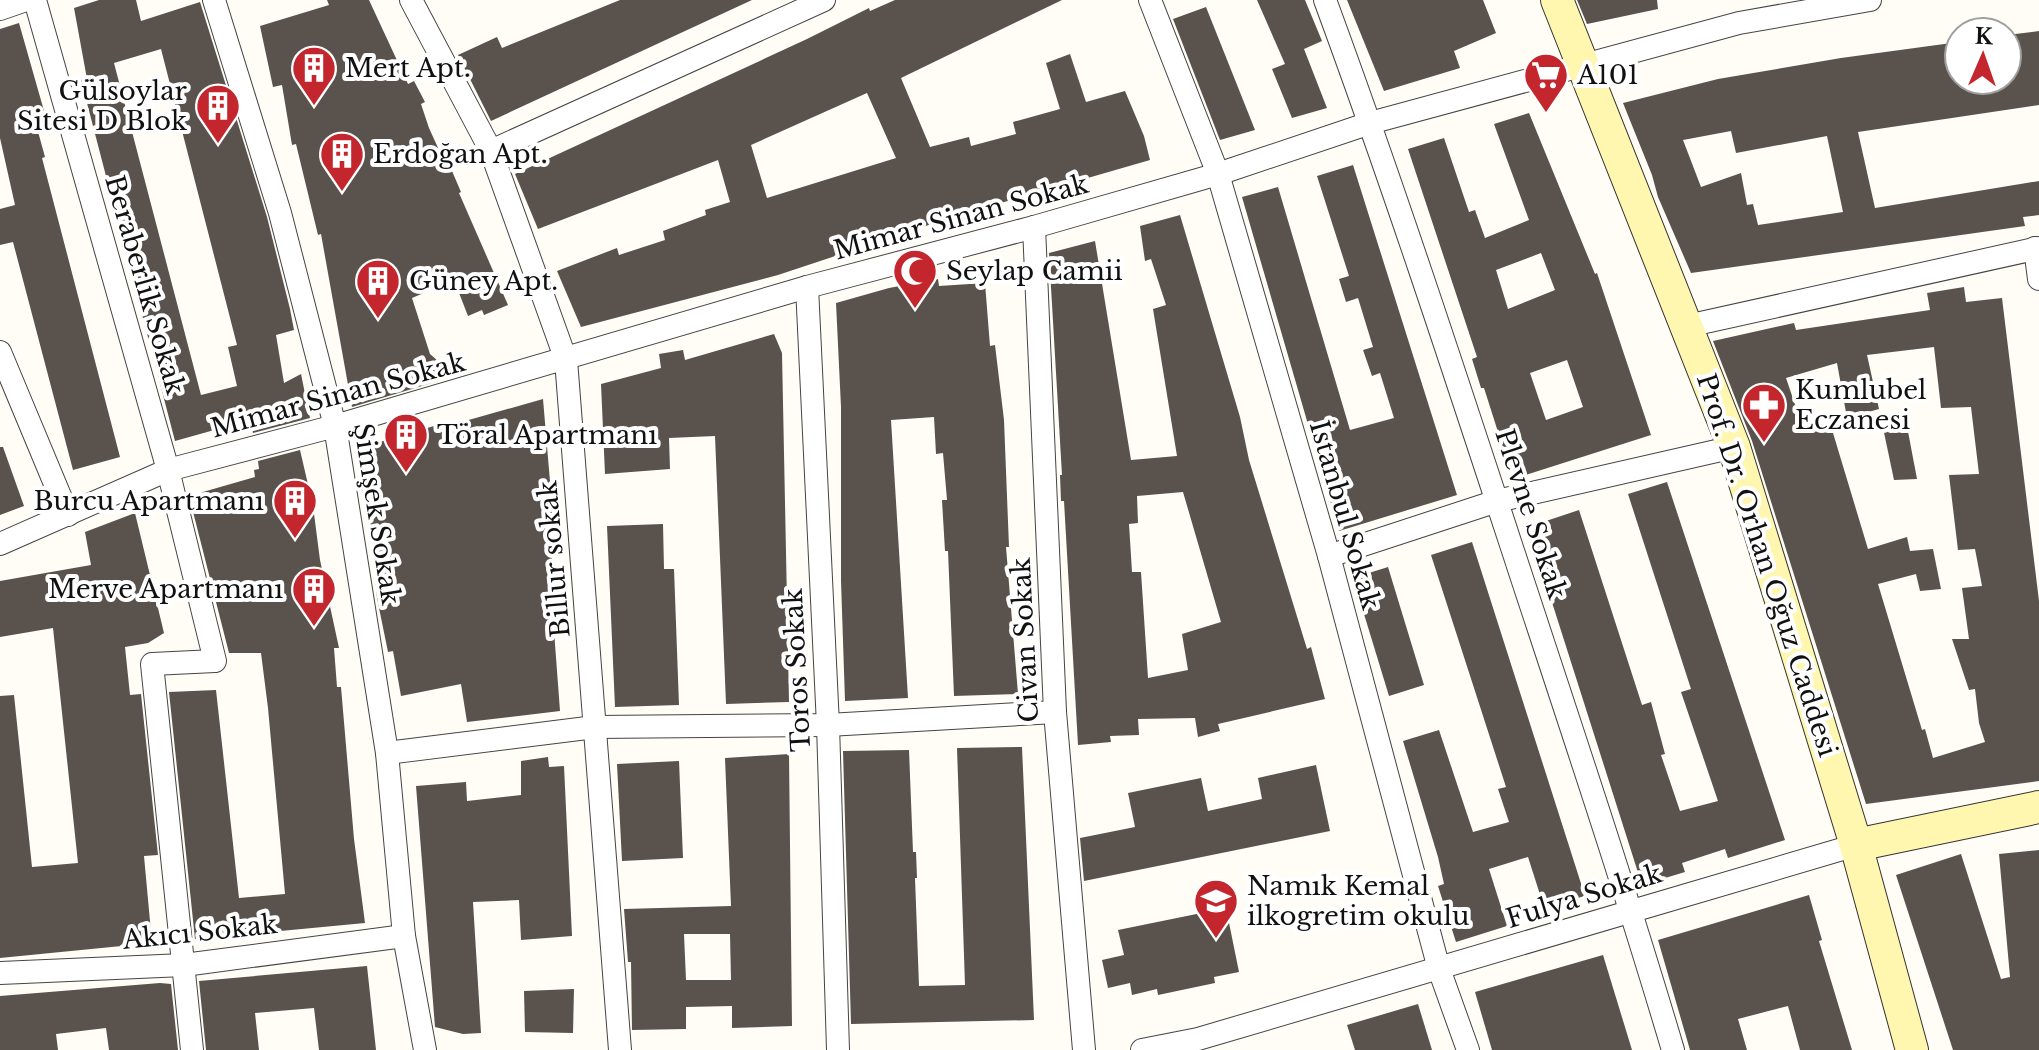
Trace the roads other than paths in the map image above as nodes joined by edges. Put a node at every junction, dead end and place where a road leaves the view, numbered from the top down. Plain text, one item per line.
1 (26, 0) edge
2 (35, 0) edge
3 (214, 0) edge
4 (411, 0) edge
5 (824, 0) edge
6 (1325, 0) edge
7 (1557, 0) edge
8 (1739, 0) edge
9 (1870, 0) edge
10 (1153, 1) edge
11 (0, 9) edge
12 (1739, 23) junction
13 (1583, 65) junction
14 (1370, 123) junction
15 (491, 151) junction
16 (1218, 174) junction
17 (1034, 227) junction
18 (2037, 248) edge
19 (2039, 279) edge
20 (807, 287) junction
21 (1687, 326) junction
22 (0, 352) edge
23 (566, 360) junction
24 (335, 426) junction
25 (1734, 447) junction
26 (168, 470) junction
27 (1497, 501) junction
28 (68, 515) junction
29 (0, 544) edge
30 (1329, 556) junction
31 (1055, 712) junction
32 (828, 725) junction
33 (595, 727) junction
34 (387, 753) junction
35 (2039, 807) edge
36 (1856, 845) junction
37 (1632, 910) junction
38 (404, 936) junction
39 (184, 965) junction
40 (1439, 969) junction
41 (0, 973) edge
42 (1200, 1044) edge
43 (192, 1050) edge
44 (425, 1050) edge
45 (620, 1050) edge
46 (838, 1050) edge
47 (1084, 1050) edge
48 (1142, 1050) edge
49 (1468, 1050) edge
50 (1673, 1050) edge
51 (1912, 1050) edge

1 - 11 street
2 - 26 street, Beraberlik Sokak
3 - 24 street, Şimşek Sokak
4 - 15 street, Billur sokak
5 - 15 street
6 - 14 street, Plevne Sokak
7 - 13 main road, Prof. Dr. Orhan Oğuz Caddesi
8 - 12 street
9 - 12 street, Mimar Sinan Sokak
10 - 16 street, İstanbul Sokak
12 - 13 street, Mimar Sinan Sokak
13 - 14 street, Mimar Sinan Sokak
13 - 21 main road, Prof. Dr. Orhan Oğuz Caddesi
14 - 16 street, Mimar Sinan Sokak
14 - 27 street, Plevne Sokak
15 - 23 street, Billur sokak
16 - 17 street, Mimar Sinan Sokak
16 - 30 street, İstanbul Sokak
17 - 20 street, Mimar Sinan Sokak
17 - 31 street, Civan Sokak
18 - 19 street
18 - 21 street
20 - 23 street, Mimar Sinan Sokak
20 - 32 street, Toros Sokak
21 - 25 main road, Prof. Dr. Orhan Oğuz Caddesi
22 - 28 street
23 - 24 street, Mimar Sinan Sokak
23 - 33 street, Billur sokak
24 - 26 street, Mimar Sinan Sokak
24 - 34 street, Şimşek Sokak
25 - 27 street
25 - 36 main road, Prof. Dr. Orhan Oğuz Caddesi
26 - 28 street, Mimar Sinan Sokak
26 - 39 street, Beraberlik Sokak
27 - 30 street
27 - 37 street, Plevne Sokak
28 - 29 street, Mimar Sinan Sokak
30 - 40 street, İstanbul Sokak
31 - 32 street
31 - 47 street, Civan Sokak
32 - 33 street
32 - 46 street, Toros Sokak
33 - 34 street
33 - 45 street, Billur sokak
34 - 38 street, Şimşek Sokak
35 - 36 main road
36 - 37 street, Fulya Sokak
36 - 51 main road, Prof. Dr. Orhan Oğuz Caddesi
37 - 40 street, Fulya Sokak
37 - 50 street, Plevne Sokak
38 - 39 street, Akıcı Sokak
38 - 44 street, Şimşek Sokak
39 - 41 street, Akıcı Sokak
39 - 43 street, Beraberlik Sokak
40 - 42 street, Fulya Sokak
40 - 49 street, İstanbul Sokak
42 - 48 street, Fulya Sokak

